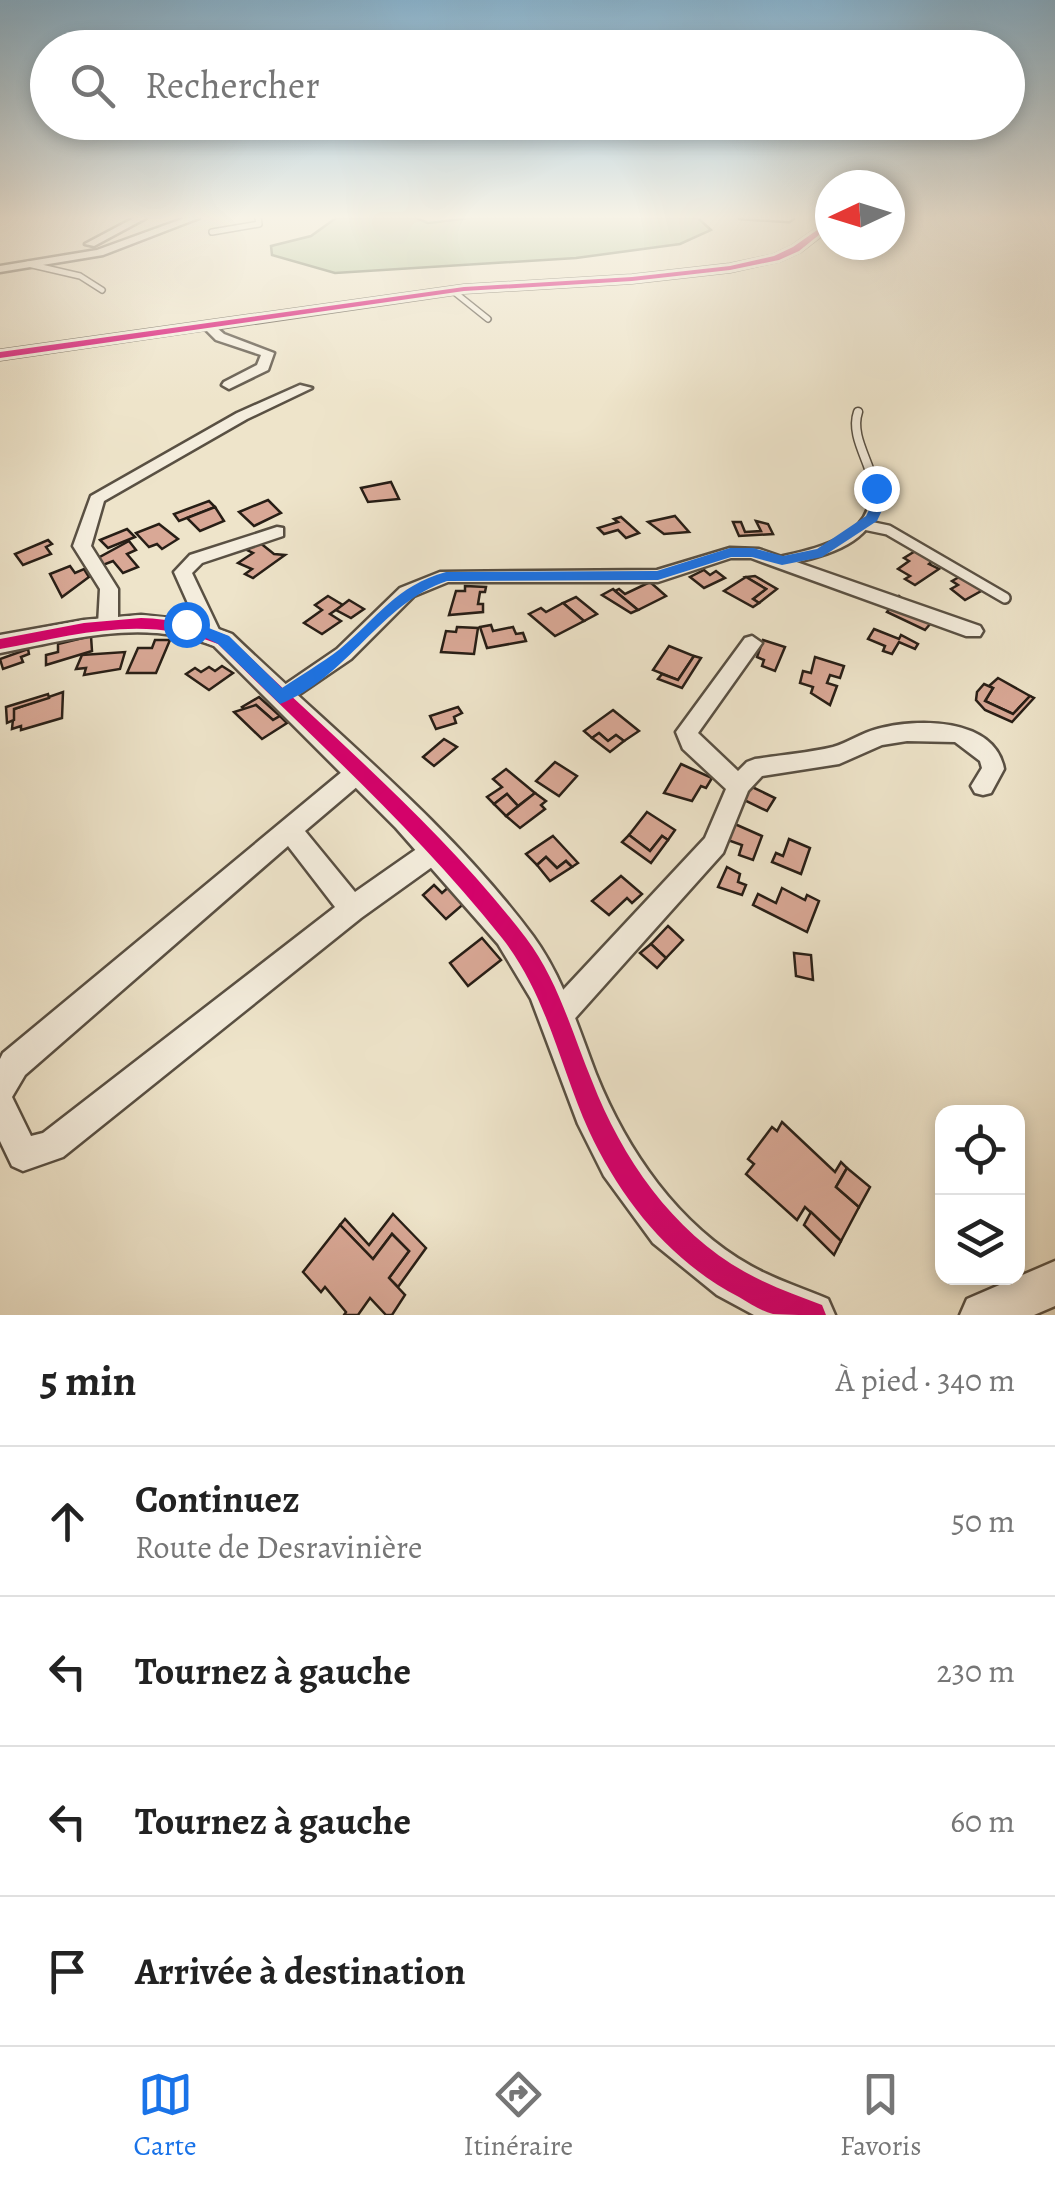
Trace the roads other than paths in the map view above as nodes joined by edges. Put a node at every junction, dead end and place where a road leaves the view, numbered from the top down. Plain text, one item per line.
1 (85, 279) edge
2 (627, 279) edge
3 (102, 290) dead end
4 (453, 291) junction
5 (488, 319) dead end
6 (210, 328) junction
7 (0, 355) edge
8 (228, 385) dead end
9 (305, 388) dead end
10 (858, 412) dead end
11 (864, 524) junction
12 (277, 532) dead end
13 (782, 561) junction
14 (1005, 598) dead end
15 (108, 625) junction
16 (973, 631) dead end
17 (211, 634) junction
18 (0, 644) edge
19 (752, 644) dead end
20 (280, 697) junction
21 (357, 773) junction
22 (740, 786) junction
23 (983, 786) dead end
24 (290, 830) junction
25 (437, 849) junction
26 (352, 908) junction
27 (559, 1015) junction
28 (0, 1088) edge
29 (0, 1106) edge
30 (1055, 1283) edge
31 (812, 1315) edge
32 (984, 1315) edge

1 - 3 lane
2 - 4 street
4 - 5 lane
4 - 6 street
6 - 7 street
6 - 8 street
9 - 15 street
10 - 11 lane
11 - 13 lane
11 - 14 lane
12 - 17 street
13 - 16 street
13 - 20 street
15 - 17 street
15 - 18 street
17 - 20 street
19 - 22 street
20 - 21 street
21 - 24 street
21 - 25 street
22 - 23 street
22 - 27 street
24 - 26 street
24 - 28 street
25 - 26 street
25 - 27 street
26 - 29 street
27 - 31 street
30 - 32 street

